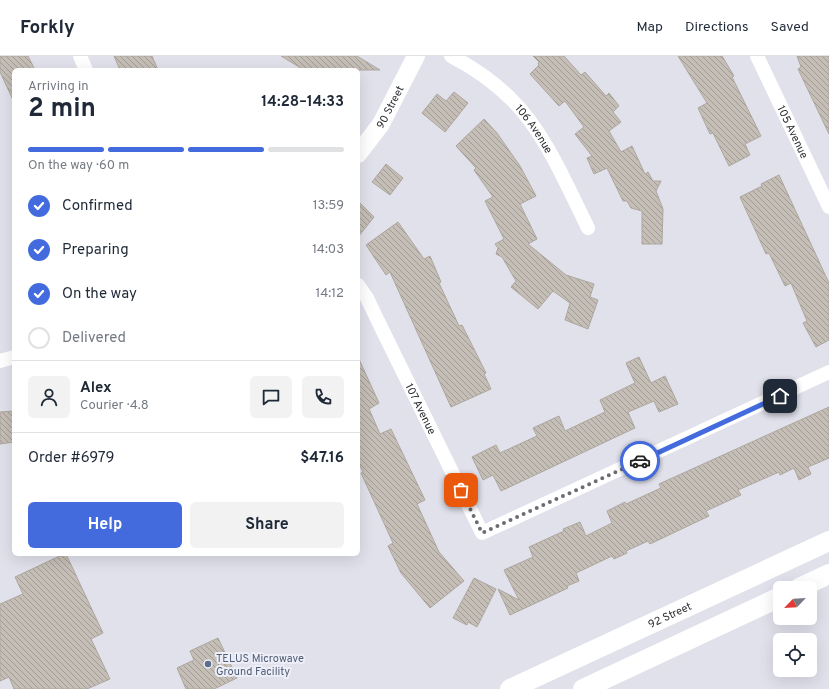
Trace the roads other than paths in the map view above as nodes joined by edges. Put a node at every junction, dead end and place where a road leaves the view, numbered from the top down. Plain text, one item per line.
1 (80, 56) edge
2 (416, 56) edge
3 (451, 56) edge
4 (757, 56) edge
5 (85, 68) edge
6 (360, 151) edge
7 (829, 207) edge
8 (588, 228) dead end
9 (360, 288) edge
10 (12, 358) edge
11 (0, 361) edge
12 (829, 372) edge
13 (829, 541) edge
14 (829, 574) edge
15 (814, 581) edge
16 (773, 600) edge
17 (510, 689) edge
18 (583, 689) edge

1 - 5 street
2 - 6 street, 90 Street
3 - 8 street, 106 Avenue
4 - 7 street, 105 Avenue
9 - 12 street, 107 Avenue
10 - 11 street
13 - 17 main road, 92 Street
14 - 15 main road
16 - 18 main road

